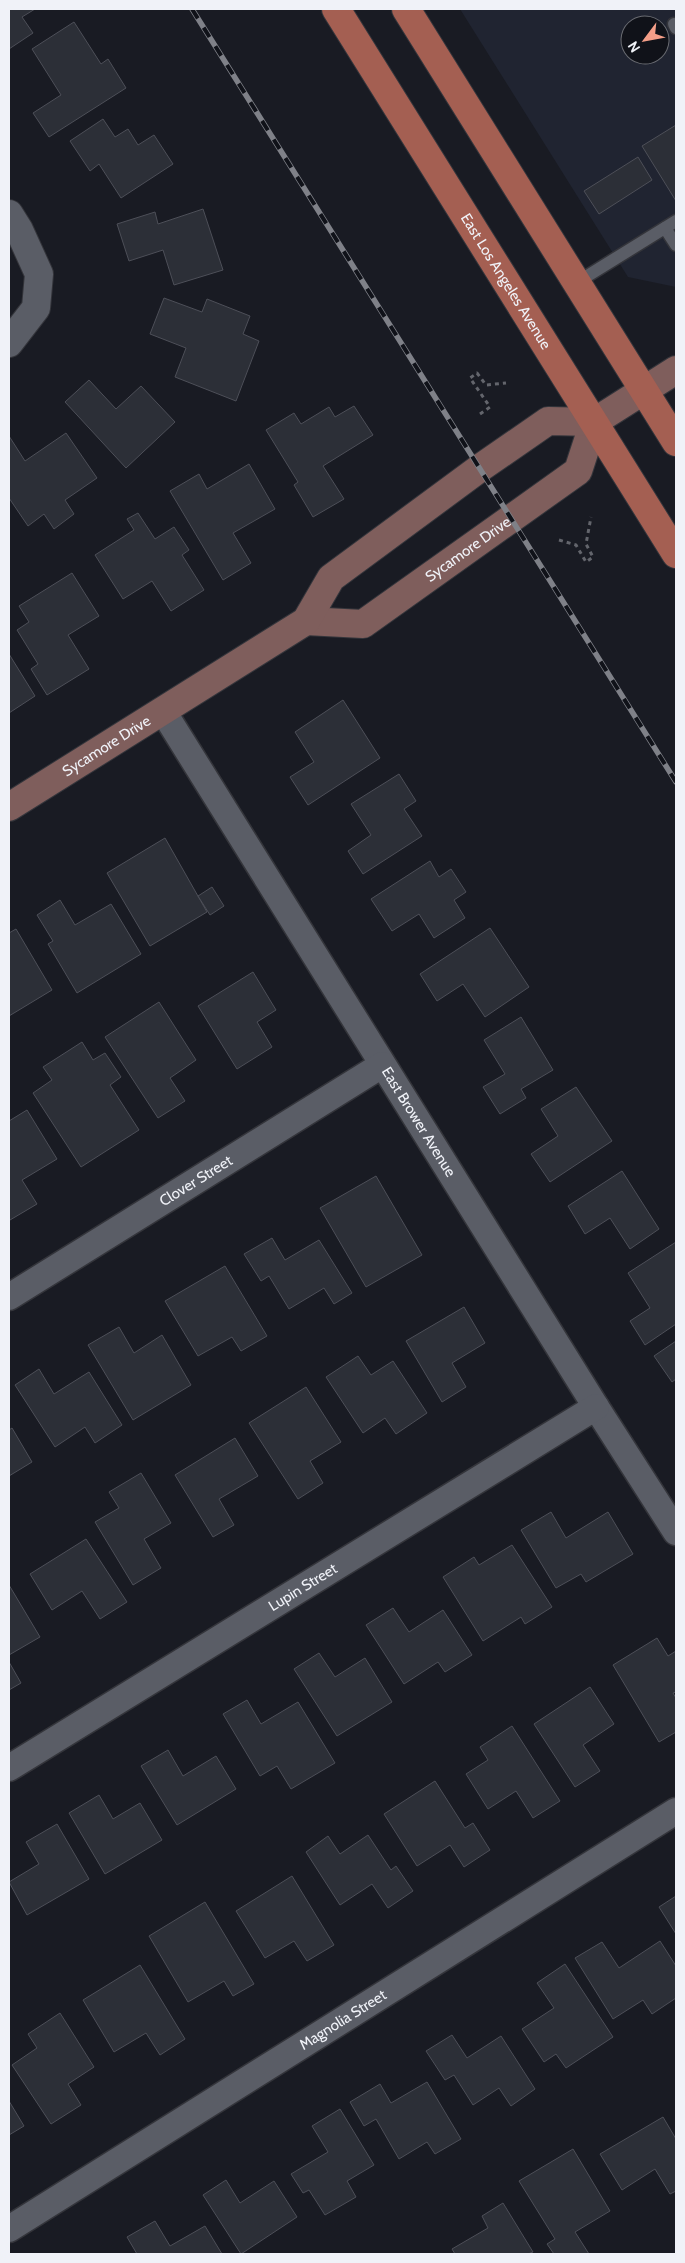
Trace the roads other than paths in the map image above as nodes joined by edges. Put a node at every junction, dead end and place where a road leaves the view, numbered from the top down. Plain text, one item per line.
1 (336, 9) edge
2 (406, 9) edge
3 (9, 214) edge
4 (671, 225) edge
5 (676, 245) edge
6 (576, 283) junction
7 (9, 343) edge
8 (676, 370) edge
9 (644, 391) junction
10 (594, 422) junction
11 (676, 442) edge
12 (676, 554) edge
13 (306, 622) junction
14 (163, 710) junction
15 (9, 808) edge
16 (382, 1065) junction
17 (9, 1297) edge
18 (596, 1407) junction
19 (676, 1532) edge
20 (9, 1768) edge
21 (676, 1811) edge
22 (9, 2229) edge

1 - 10 main road, East Los Angeles Avenue
2 - 6 main road
3 - 7 street
4 - 5 lane
4 - 6 lane
6 - 9 main road
8 - 9 main road
9 - 10 main road
9 - 11 main road
10 - 12 main road, East Los Angeles Avenue
10 - 13 main road, Sycamore Drive
10 - 13 main road, Sycamore Drive
13 - 14 main road, Sycamore Drive
14 - 15 main road, Sycamore Drive
14 - 16 street, East Brower Avenue
16 - 17 street, Clover Street
16 - 18 street, East Brower Avenue
18 - 19 street, East Brower Avenue
18 - 20 street, Lupin Street
21 - 22 street, Magnolia Street

